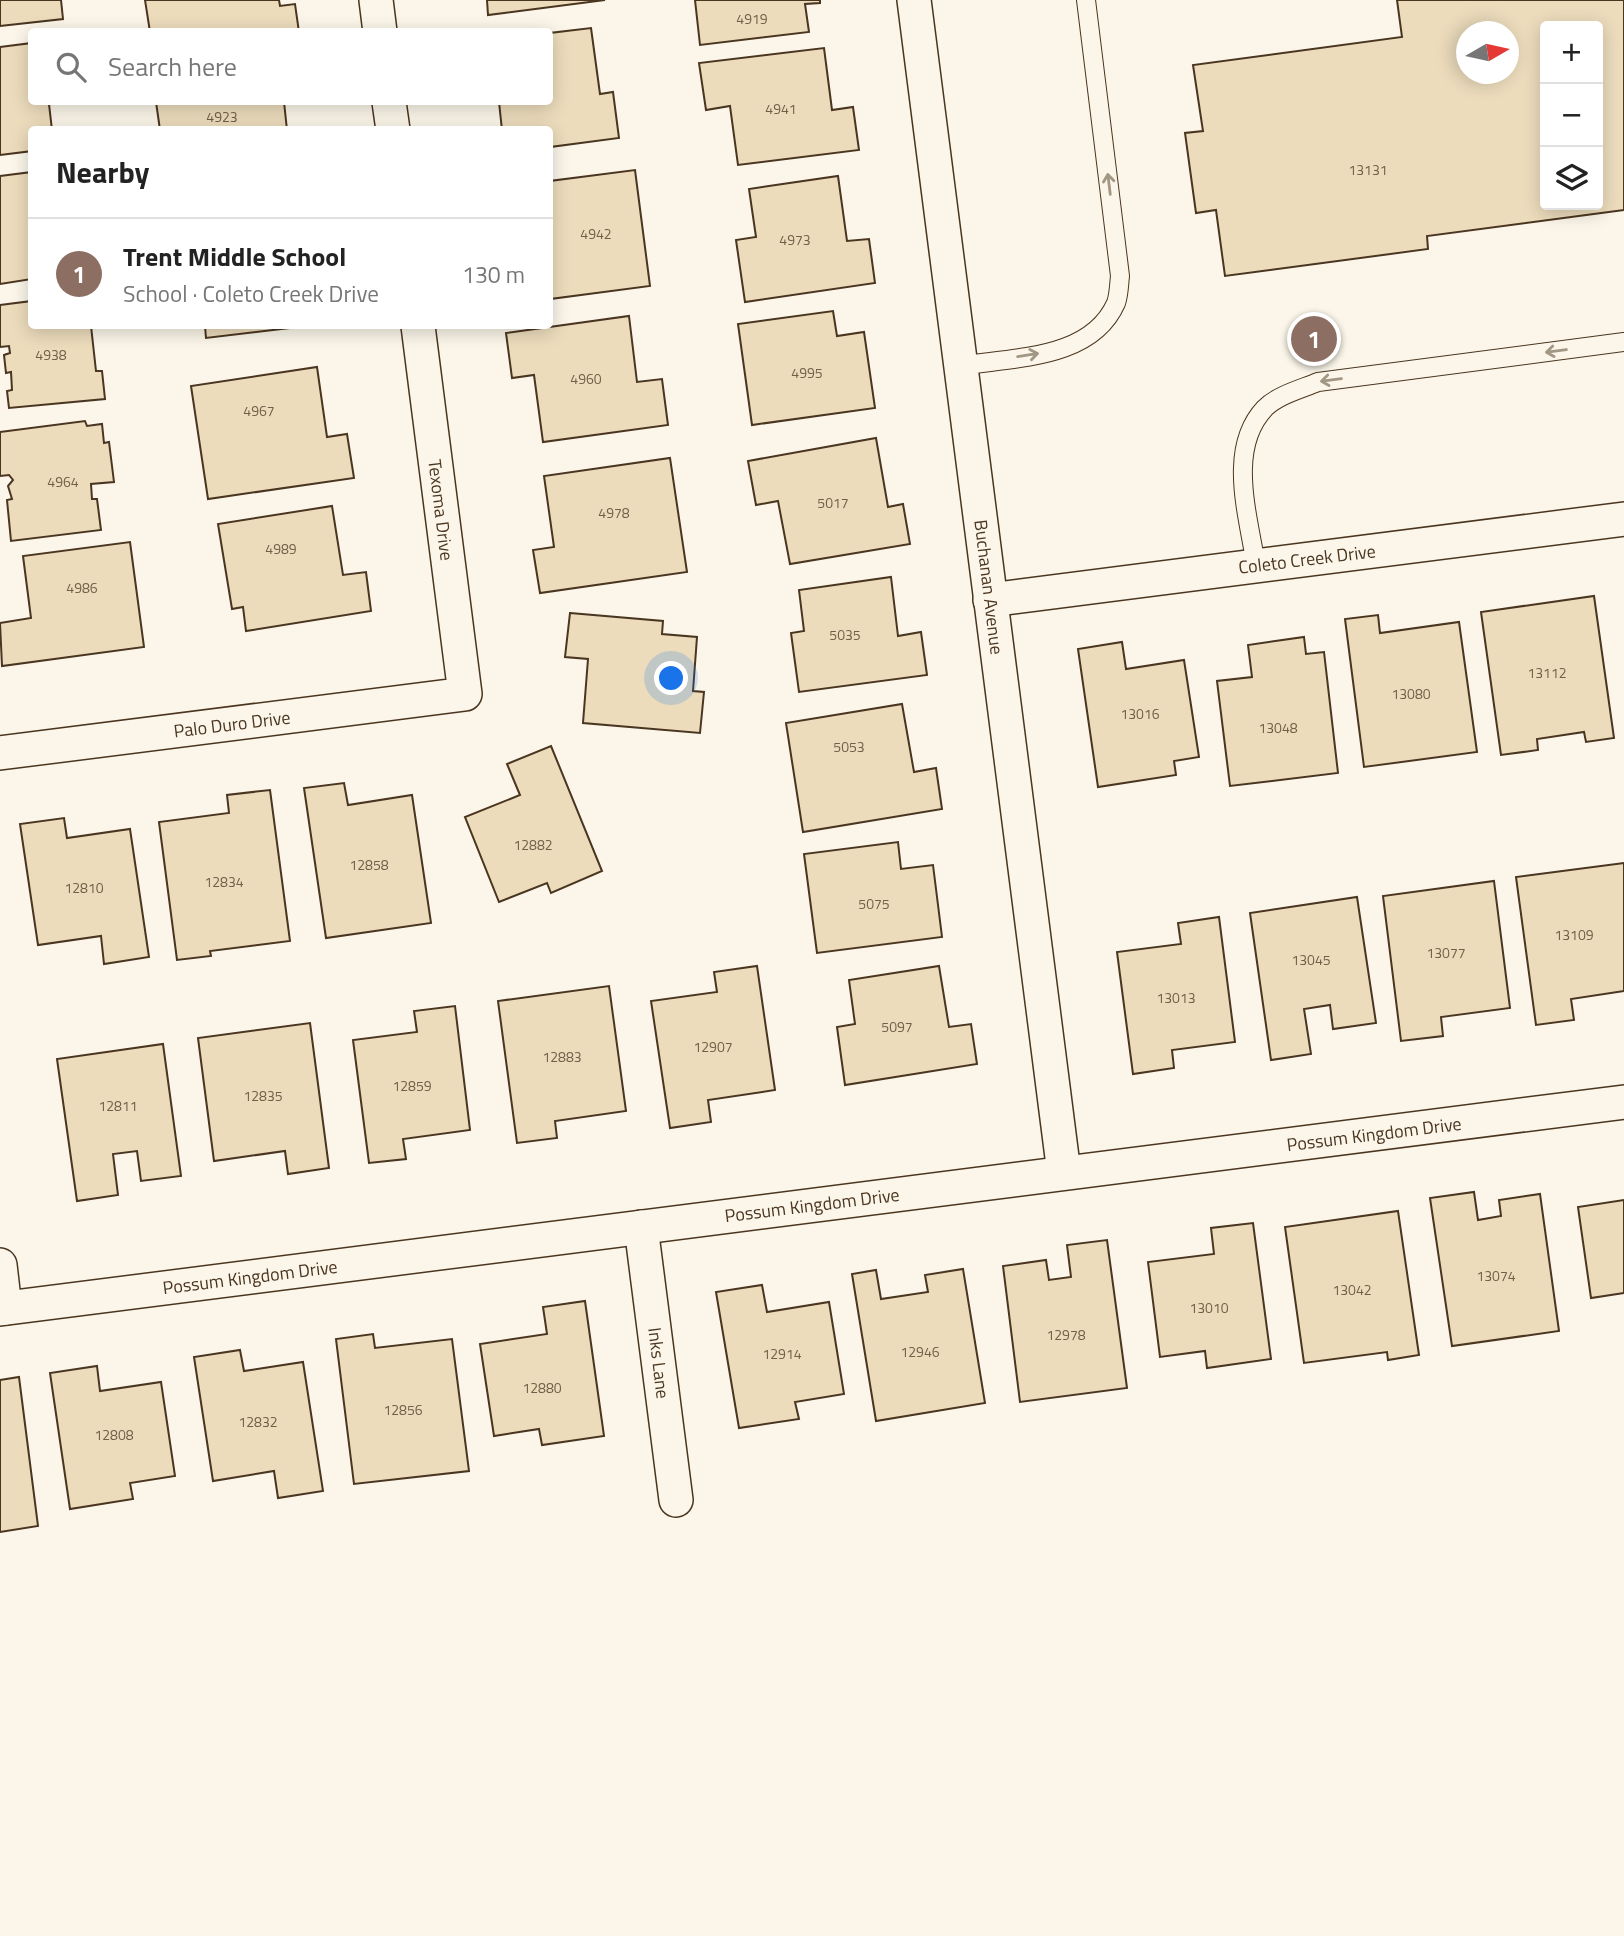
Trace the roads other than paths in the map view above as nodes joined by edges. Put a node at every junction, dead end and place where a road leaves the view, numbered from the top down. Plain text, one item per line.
1 (376, 0) edge
2 (914, 0) edge
3 (1086, 0) edge
4 (380, 28) edge
5 (389, 105) edge
6 (392, 126) edge
7 (418, 329) edge
8 (1624, 342) edge
9 (961, 366) junction
10 (1624, 519) edge
11 (1256, 566) junction
12 (990, 600) junction
13 (465, 694) joint
14 (0, 753) edge
15 (1624, 1102) edge
16 (1063, 1173) junction
17 (641, 1227) junction
18 (0, 1265) edge
19 (3, 1308) edge
20 (676, 1500) dead end

1 - 4 street
2 - 9 street, Buchanan Avenue
9 -> 3 lane
5 - 6 street
7 - 13 street, Texoma Drive
8 -> 11 lane
9 - 12 street, Buchanan Avenue
10 - 11 street, Coleto Creek Drive
11 - 12 street, Coleto Creek Drive
12 - 16 street, Buchanan Avenue
13 - 14 street, Palo Duro Drive
15 - 16 street, Possum Kingdom Drive
16 - 17 street, Possum Kingdom Drive
17 - 19 street, Possum Kingdom Drive
17 - 20 street, Inks Lane
18 - 19 street

